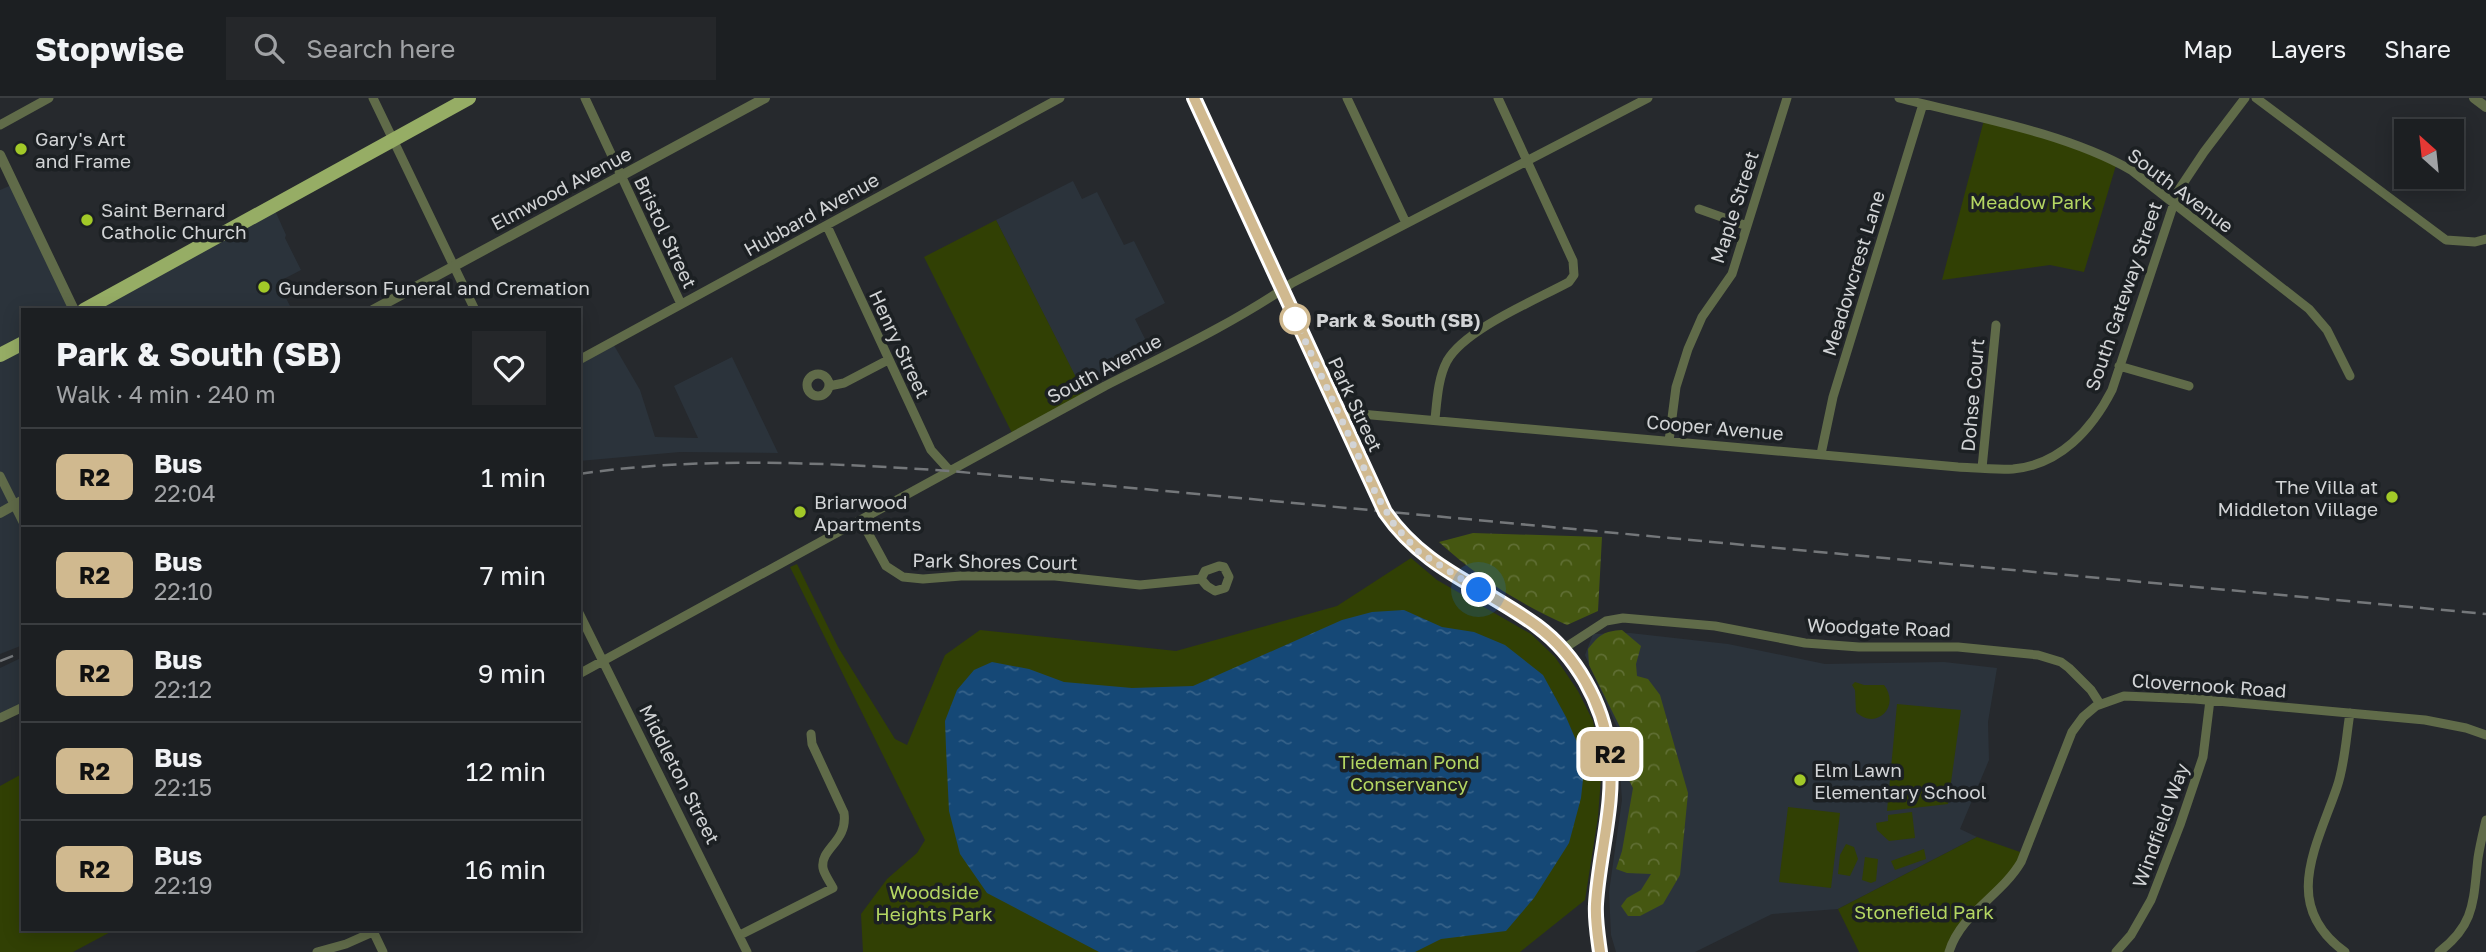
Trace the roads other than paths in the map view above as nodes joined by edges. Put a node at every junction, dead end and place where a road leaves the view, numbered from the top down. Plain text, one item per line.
1 (49, 98) edge
2 (373, 98) edge
3 (470, 98) edge
4 (584, 98) edge
5 (765, 98) edge
6 (1060, 98) edge
7 (1194, 98) edge
8 (1347, 98) edge
9 (1498, 98) edge
10 (1648, 98) edge
11 (1787, 98) edge
12 (1899, 98) edge
13 (2245, 98) edge
14 (2256, 98) edge
15 (2474, 98) edge
16 (1923, 104) junction
17 (2486, 107) edge
18 (0, 125) edge
19 (393, 140) junction
20 (0, 155) edge
21 (1527, 162) junction
22 (621, 176) junction
23 (2173, 204) junction
24 (1699, 209) dead end
25 (1406, 223) junction
26 (827, 226) junction
27 (1747, 226) junction
28 (2486, 239) edge
29 (454, 266) junction
30 (1282, 290) junction
31 (681, 304) junction
32 (73, 308) edge
33 (88, 308) edge
34 (377, 308) edge
35 (474, 308) edge
36 (1996, 325) dead end
37 (21, 344) edge
38 (0, 355) edge
39 (581, 359) edge
40 (888, 360) junction
41 (2119, 366) junction
42 (2350, 376) dead end
43 (829, 386) dead end
44 (2189, 386) dead end
45 (1338, 412) junction
46 (1435, 419) junction
47 (2081, 436) joint
48 (1670, 441) junction
49 (1821, 454) junction
50 (1982, 468) junction
51 (950, 471) junction
52 (0, 475) edge
53 (19, 503) edge
54 (0, 513) edge
55 (861, 520) junction
56 (1201, 579) dead end
57 (581, 617) edge
58 (1563, 649) junction
59 (603, 661) junction
60 (581, 673) edge
61 (2210, 700) junction
62 (2100, 705) junction
63 (21, 708) edge
64 (2350, 713) junction
65 (0, 718) edge
66 (811, 734) dead end
67 (2486, 736) edge
68 (2486, 820) edge
69 (373, 931) edge
70 (740, 935) junction
71 (317, 952) edge
72 (383, 952) edge
73 (747, 952) edge
74 (1600, 952) edge
75 (1949, 952) edge
76 (2116, 952) edge
77 (2346, 952) edge
78 (2439, 952) edge

1 - 18 street
2 - 19 street
3 - 19 main road
4 - 22 street, Bristol Street
5 - 22 street, Elmwood Avenue
6 - 26 street, Hubbard Avenue
7 - 30 main road, Park Street
8 - 25 street
9 - 21 street
10 - 21 street, South Avenue
11 - 27 street, Maple Street
12 - 16 street, South Avenue
13 - 23 street, South Gateway Street
14 - 28 street
15 - 17 street
16 - 23 street, South Avenue
16 - 49 street, Meadowcrest Lane
19 - 29 street
19 - 33 main road
20 - 32 street
21 - 25 street, South Avenue
21 - 46 street
22 - 29 street, Elmwood Avenue
22 - 31 street, Bristol Street
23 - 41 street, South Gateway Street
23 - 42 street, South Avenue
24 - 27 street
25 - 30 street, South Avenue
26 - 31 street, Hubbard Avenue
26 - 40 street, Henry Street
27 - 48 street, Maple Street
29 - 34 street, Elmwood Avenue
29 - 35 street
30 - 45 main road, Park Street
30 - 51 street, South Avenue
31 - 39 street, Hubbard Avenue
36 - 50 street, Dohse Court
37 - 38 main road
40 - 43 street
40 - 51 street, Henry Street
41 - 44 street
41 - 47 street, South Gateway Street
45 - 46 street, Cooper Avenue
45 - 58 main road, Park Street
46 - 48 street, Cooper Avenue
47 - 50 street, Cooper Avenue
48 - 49 street, Cooper Avenue
49 - 50 street, Cooper Avenue
51 - 55 street, South Avenue
52 - 53 street
53 - 54 street
55 - 56 street, Park Shores Court
55 - 59 street, South Avenue
57 - 59 street, Middleton Street
58 - 62 street, Woodgate Road
58 - 74 main road, Park Street
59 - 60 street, South Avenue
59 - 70 street, Middleton Street
61 - 62 street, Clovernook Road
61 - 64 street, Clovernook Road
61 - 76 street, Windfield Way
62 - 75 street, Clovernook Road
63 - 65 street
64 - 67 street, Clovernook Road
64 - 77 street
66 - 70 street
68 - 78 street
69 - 71 street
69 - 72 street
70 - 73 street, Middleton Street

